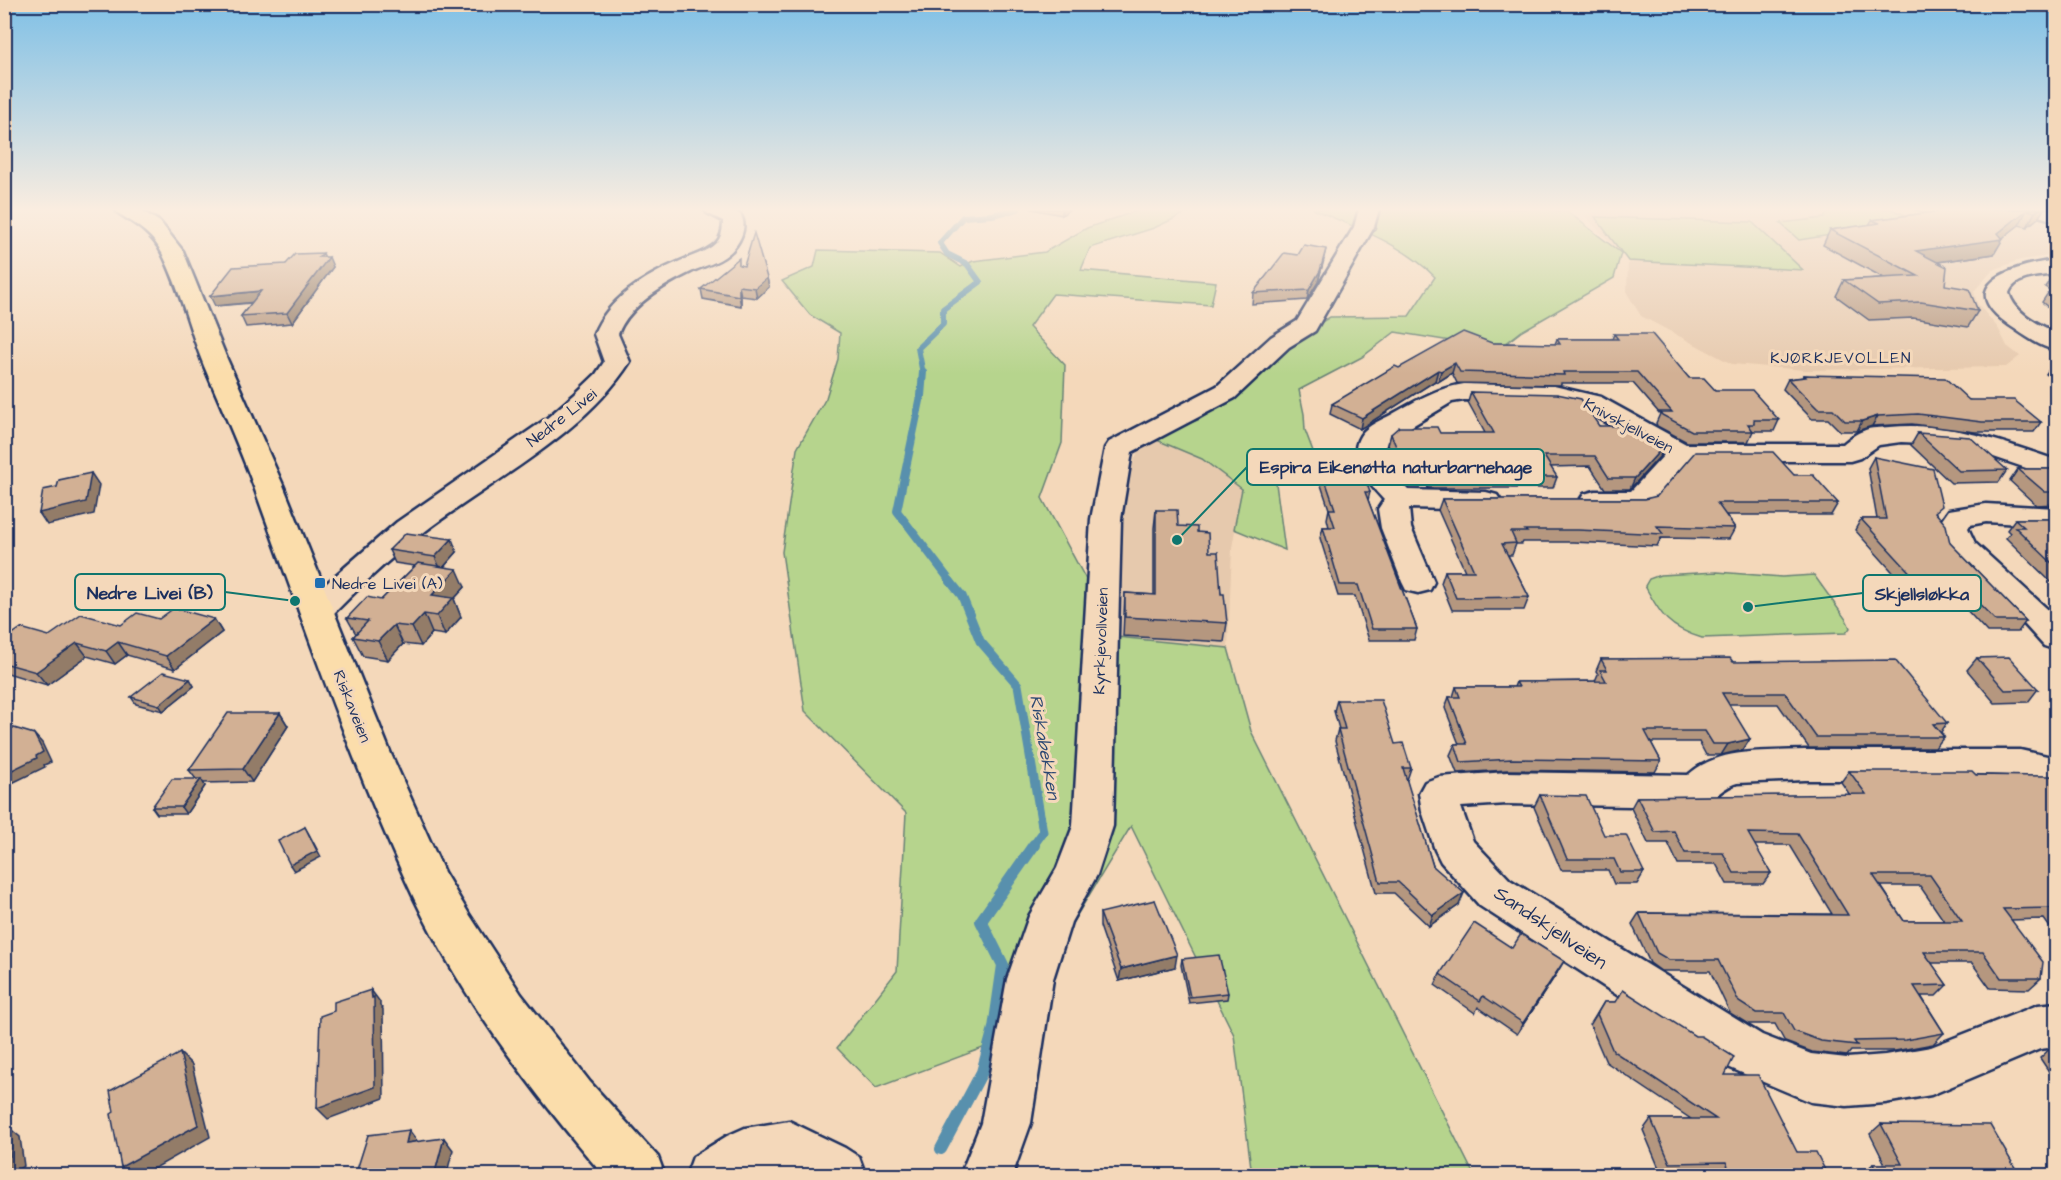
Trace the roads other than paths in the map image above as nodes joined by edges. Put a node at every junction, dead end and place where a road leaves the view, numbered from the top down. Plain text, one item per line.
1 (177, 264) edge
2 (693, 264) edge
3 (1342, 264) edge
4 (2056, 267) edge
5 (2056, 343) edge
6 (1681, 453) junction
7 (2056, 469) edge
8 (1400, 499) junction
9 (1565, 499) edge
10 (1507, 500) edge
11 (2056, 517) edge
12 (1418, 582) dead end
13 (316, 611) junction
14 (2050, 624) edge
15 (2056, 773) edge
16 (2056, 1025) edge
17 (639, 1176) edge
18 (712, 1176) edge
19 (840, 1176) edge
20 (986, 1176) edge

1 - 13 main road, Riskaveien
2 - 13 street, Nedre Livei
3 - 20 street, Kyrkjevollveien
4 - 5 street
6 - 7 street, Knivskjellveien
6 - 8 street, Knivskjellveien
6 - 9 street, Knivskjellveien
8 - 10 street
8 - 12 street
11 - 14 street
13 - 17 main road, Riskaveien
15 - 16 street, Sandskjellveien
18 - 19 street

